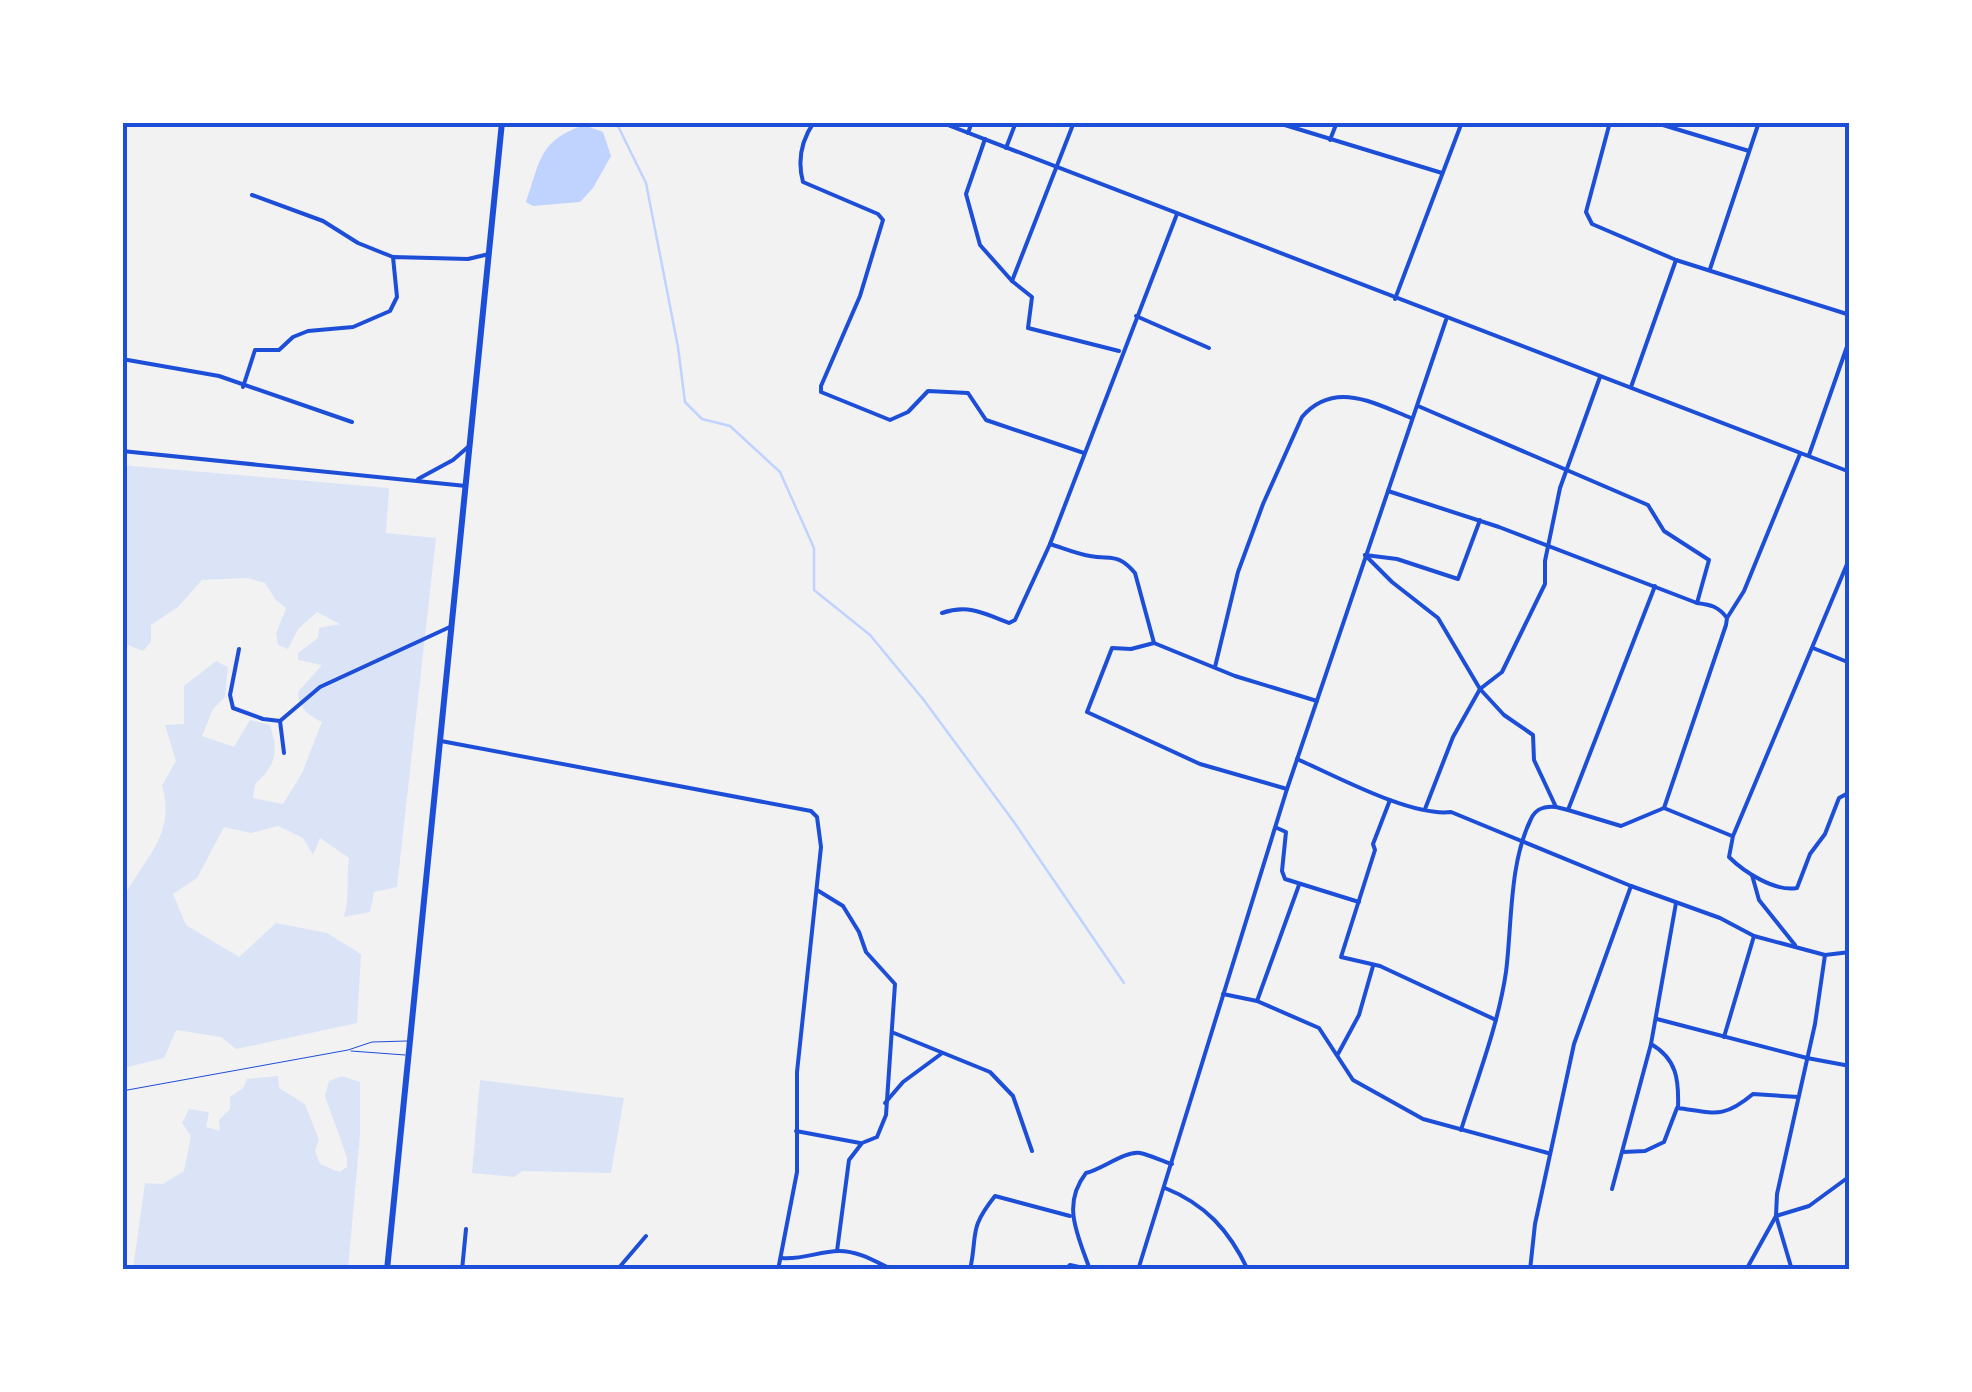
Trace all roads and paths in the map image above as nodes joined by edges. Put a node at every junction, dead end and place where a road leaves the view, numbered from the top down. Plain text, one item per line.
1 (502, 122) edge
2 (814, 122) edge
3 (940, 122) edge
4 (972, 122) edge
5 (1016, 122) edge
6 (1074, 122) edge
7 (1275, 122) edge
8 (1337, 122) edge
9 (1462, 122) edge
10 (1610, 122) edge
11 (1653, 122) edge
12 (1759, 122) edge
13 (968, 133) junction
14 (985, 140) junction
15 (1330, 140) junction
16 (1006, 148) junction
17 (1750, 151) junction
18 (1057, 168) junction
19 (1444, 173) junction
20 (252, 195) dead end
21 (1177, 214) junction
22 (492, 253) junction
23 (394, 257) junction
24 (1676, 260) junction
25 (1710, 269) junction
26 (1012, 281) junction
27 (1395, 299) junction
28 (1850, 315) edge
29 (1136, 316) junction
30 (1446, 320) junction
31 (1850, 338) edge
32 (1209, 348) dead end
33 (1122, 352) junction
34 (122, 358) edge
35 (1600, 378) junction
36 (243, 387) junction
37 (1631, 387) junction
38 (1417, 405) junction
39 (1413, 419) junction
40 (352, 422) dead end
41 (471, 442) junction
42 (122, 451) edge
43 (1800, 452) junction
44 (1084, 453) junction
45 (1809, 455) junction
46 (1565, 471) junction
47 (1850, 472) edge
48 (418, 480) junction
49 (467, 486) junction
50 (1388, 492) junction
51 (1480, 520) junction
52 (1050, 544) junction
53 (1548, 546) junction
54 (1365, 555) junction
55 (1850, 557) edge
56 (1842, 575) junction
57 (1850, 578) edge
58 (1656, 586) junction
59 (1697, 603) junction
60 (942, 613) dead end
61 (1727, 618) junction
62 (452, 626) junction
63 (1154, 643) junction
64 (1813, 648) junction
65 (239, 649) dead end
66 (1850, 662) edge
67 (1215, 667) junction
68 (1480, 690) junction
69 (1317, 701) junction
70 (280, 721) junction
71 (442, 741) junction
72 (284, 753) dead end
73 (1297, 759) junction
74 (1287, 790) junction
75 (1850, 792) edge
76 (1390, 800) junction
77 (1556, 807) junction
78 (1664, 808) junction
79 (1425, 809) junction
80 (1568, 810) junction
81 (1277, 828) junction
82 (1733, 836) junction
83 (1524, 842) junction
84 (1752, 875) junction
85 (1299, 884) junction
86 (1631, 886) junction
87 (817, 890) junction
88 (1359, 902) junction
89 (1676, 903) junction
90 (1754, 936) junction
91 (1795, 945) junction
92 (1850, 952) edge
93 (1825, 955) junction
94 (1373, 965) junction
95 (1224, 994) junction
96 (1257, 1000) junction
97 (1656, 1019) junction
98 (1496, 1020) junction
99 (894, 1033) junction
100 (1724, 1037) junction
101 (410, 1042) junction
102 (1651, 1044) junction
103 (348, 1050) junction
104 (942, 1054) junction
105 (1338, 1054) junction
106 (408, 1056) junction
107 (1806, 1058) junction
108 (1850, 1066) edge
109 (122, 1091) edge
110 (1798, 1097) junction
111 (885, 1104) junction
112 (1678, 1108) junction
113 (1461, 1130) junction
114 (796, 1131) junction
115 (862, 1144) junction
116 (1032, 1151) dead end
117 (1622, 1152) junction
118 (1550, 1153) junction
119 (1172, 1164) junction
120 (1850, 1176) edge
121 (1164, 1188) junction
122 (1612, 1190) dead end
123 (1070, 1216) junction
124 (1776, 1216) junction
125 (466, 1229) dead end
126 (646, 1236) dead end
127 (838, 1251) junction
128 (782, 1258) junction
129 (1090, 1269) edge
130 (388, 1270) edge
131 (462, 1270) edge
132 (618, 1270) edge
133 (778, 1270) edge
134 (894, 1270) edge
135 (970, 1270) edge
136 (1065, 1270) edge
137 (1138, 1270) edge
138 (1248, 1270) edge
139 (1530, 1270) edge
140 (1746, 1270) edge
141 (1792, 1270) edge

1 - 22 main road
2 - 44 street
3 - 13 street
4 - 13 street
5 - 16 street
6 - 18 street
7 - 15 street
8 - 15 street
9 - 19 street
10 - 24 street
11 - 17 street
12 - 17 street
13 - 14 street
14 - 16 street
14 - 26 street
15 - 19 street
16 - 18 street
17 - 25 street
18 - 21 street
18 - 26 street
19 - 27 street
20 - 23 street
21 - 27 street
21 - 29 street
22 - 23 street
22 - 41 main road
23 - 36 street
24 - 25 street
24 - 37 street
25 - 28 street
26 - 33 street
27 - 30 street
29 - 32 street
29 - 33 street
30 - 35 street
30 - 38 street
31 - 45 street
33 - 44 street
34 - 36 street
35 - 37 street
35 - 46 street
36 - 40 street
37 - 43 street
38 - 39 street
38 - 46 street
39 - 50 street
39 - 67 street
41 - 48 street
41 - 49 main road
42 - 48 street
43 - 45 street
43 - 61 street
44 - 52 street
45 - 47 street
46 - 53 street
46 - 59 street
48 - 49 street
49 - 62 main road
50 - 51 street
50 - 54 street
51 - 53 street
51 - 54 street
52 - 60 street
52 - 63 street
53 - 58 street
53 - 68 street
54 - 68 street
54 - 69 street
55 - 56 street
56 - 57 street
56 - 64 street
58 - 59 street
58 - 80 street
59 - 61 street
61 - 78 street
62 - 70 street
62 - 71 main road
63 - 67 street
63 - 74 street
64 - 66 street
64 - 82 street
65 - 70 street
67 - 69 street
68 - 77 street
68 - 79 street
69 - 73 street
70 - 72 street
71 - 87 street
71 - 101 main road
73 - 74 street
73 - 76 street
74 - 81 street
75 - 84 street
76 - 79 street
76 - 88 street
77 - 80 street
77 - 83 street
78 - 80 street
78 - 82 street
79 - 83 street
81 - 85 street
81 - 95 street
82 - 84 street
83 - 86 street
83 - 98 street
84 - 91 street
85 - 88 street
85 - 96 street
86 - 89 street
86 - 118 street
87 - 99 street
87 - 114 street
88 - 94 street
89 - 90 street
89 - 97 street
90 - 91 street
90 - 100 street
91 - 93 street
92 - 93 street
93 - 107 street
94 - 98 street
94 - 105 street
95 - 96 street
95 - 119 street
96 - 105 street
97 - 100 street
97 - 102 street
98 - 113 street
99 - 104 street
99 - 111 street
100 - 107 street
101 - 103 lane
101 - 106 main road
102 - 112 street
102 - 117 street
103 - 106 lane
103 - 109 lane
104 - 111 street
104 - 116 street
105 - 113 street
106 - 130 main road
107 - 108 street
107 - 110 street
110 - 112 street
110 - 124 street
111 - 115 street
112 - 117 street
113 - 118 street
114 - 115 street
114 - 128 street
115 - 127 street
117 - 122 street
118 - 139 street
119 - 121 street
119 - 123 street
120 - 124 street
121 - 137 street
121 - 138 street
123 - 129 street
123 - 135 street
124 - 140 street
124 - 141 street
125 - 131 street
126 - 132 street
127 - 128 street
127 - 134 street
128 - 133 street
129 - 136 street

